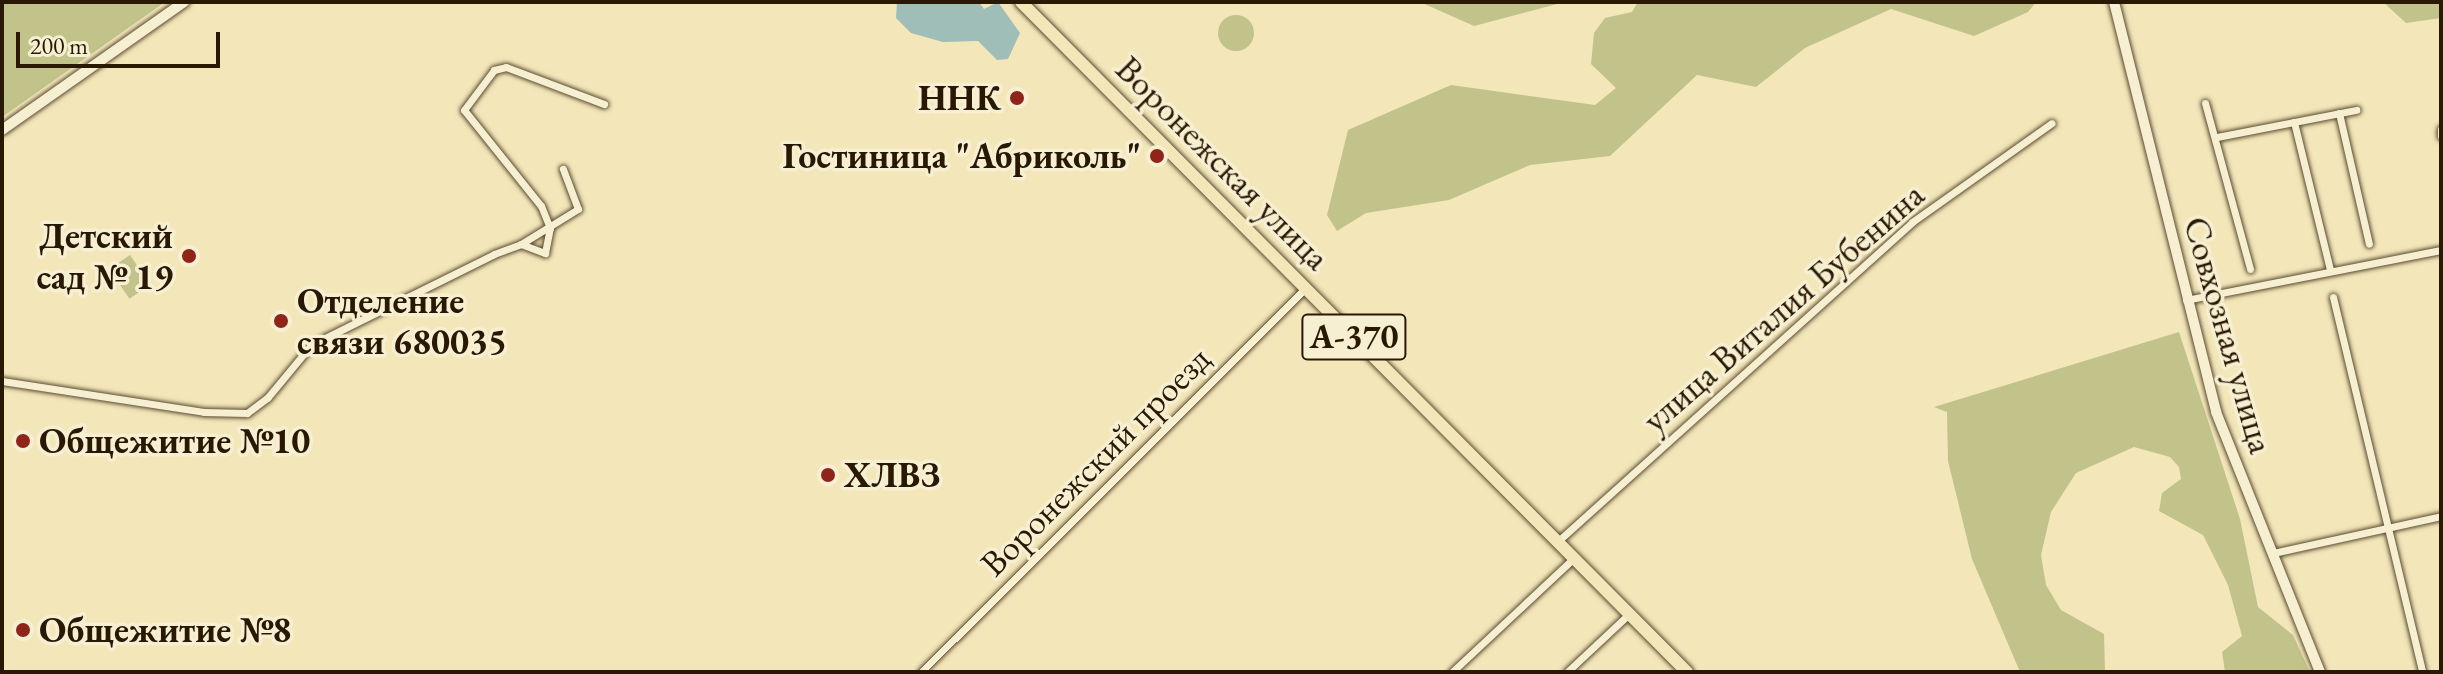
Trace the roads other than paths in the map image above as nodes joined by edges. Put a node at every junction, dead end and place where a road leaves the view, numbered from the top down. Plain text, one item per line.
1 (184, 2) edge
2 (1021, 2) edge
3 (2114, 2) edge
4 (2205, 103) dead end
5 (604, 104) dead end
6 (2356, 110) dead end
7 (2339, 113) junction
8 (2294, 122) junction
9 (2052, 123) dead end
10 (2441, 129) edge
11 (2, 130) edge
12 (2441, 136) edge
13 (2217, 137) junction
14 (563, 169) dead end
15 (550, 228) junction
16 (521, 244) junction
17 (2369, 244) dead end
18 (2441, 250) edge
19 (2250, 269) dead end
20 (2330, 270) junction
21 (1306, 288) junction
22 (2333, 297) dead end
23 (2186, 300) junction
24 (2, 381) edge
25 (2441, 516) edge
26 (2390, 527) junction
27 (1557, 542) junction
28 (2273, 553) junction
29 (1574, 558) junction
30 (1629, 614) junction
31 (1685, 671) edge
32 (921, 672) edge
33 (1452, 672) edge
34 (1567, 672) edge
35 (2320, 672) edge
36 (2422, 672) edge

1 - 11 main road
2 - 21 highway, Воронежская улица / А-370
3 - 23 main road, Совхозная улица
4 - 13 street
5 - 15 street
6 - 7 street
7 - 8 street
7 - 17 street
8 - 13 street
8 - 20 street
9 - 27 street, улица Виталия Бубенина
10 - 12 street
13 - 19 street
14 - 15 street
15 - 16 street
15 - 16 street
16 - 24 street
18 - 20 street
20 - 23 street
21 - 27 highway, Воронежская улица / А-370
21 - 32 street, Воронежский проезд
22 - 26 street
23 - 28 main road, Совхозная улица
25 - 26 street
26 - 28 street
26 - 36 street
27 - 29 highway, Воронежская улица / А-370
28 - 35 main road, Совхозная улица
29 - 30 highway, Воронежская улица / А-370
29 - 33 street
30 - 31 highway, Воронежская улица / А-370
30 - 34 street

